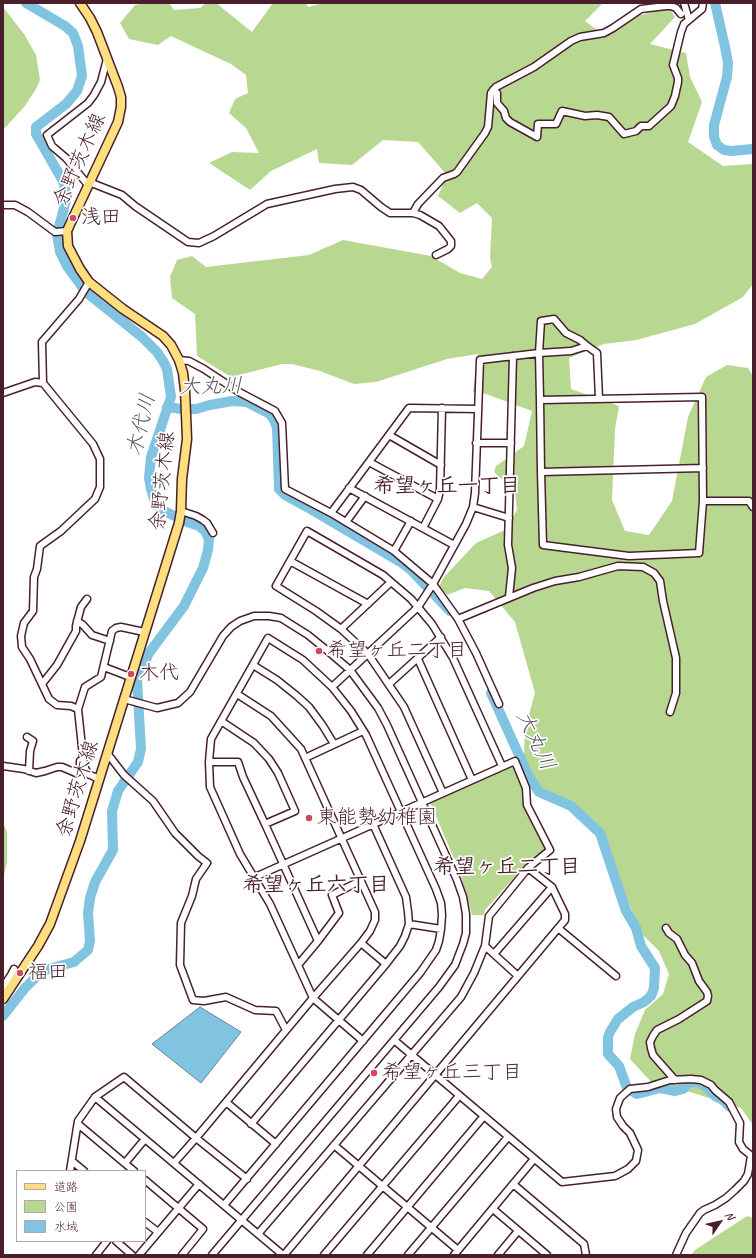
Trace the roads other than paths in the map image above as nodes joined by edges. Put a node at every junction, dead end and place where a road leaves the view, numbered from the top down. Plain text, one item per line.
1 (80, 3) edge
2 (684, 3) edge
3 (703, 3) edge
4 (681, 14) dead end
5 (690, 20) junction
6 (107, 59) junction
7 (493, 90) junction
8 (88, 183) junction
9 (3, 205) edge
10 (413, 213) junction
11 (68, 231) junction
12 (436, 255) dead end
13 (89, 282) junction
14 (586, 346) junction
15 (539, 353) junction
16 (513, 356) junction
17 (179, 360) junction
18 (43, 383) junction
19 (3, 393) edge
20 (599, 398) junction
21 (540, 400) junction
22 (442, 408) junction
23 (478, 409) junction
24 (389, 435) junction
25 (476, 443) junction
26 (511, 443) junction
27 (369, 462) junction
28 (441, 465) junction
29 (703, 468) junction
30 (541, 472) junction
31 (350, 488) junction
32 (365, 496) junction
33 (438, 499) junction
34 (703, 501) junction
35 (473, 507) junction
36 (753, 507) edge
37 (331, 513) junction
38 (180, 516) junction
39 (509, 518) junction
40 (411, 521) junction
41 (346, 522) junction
42 (423, 528) junction
43 (213, 533) dead end
44 (454, 545) junction
45 (394, 550) junction
46 (290, 561) junction
47 (391, 582) junction
48 (431, 587) junction
49 (509, 597) junction
50 (87, 599) dead end
51 (368, 604) junction
52 (418, 607) junction
53 (458, 619) junction
54 (77, 621) junction
55 (342, 629) junction
56 (144, 632) junction
57 (441, 637) junction
58 (110, 641) junction
59 (368, 654) junction
60 (418, 659) junction
61 (253, 665) junction
62 (104, 667) junction
63 (350, 670) junction
64 (130, 677) junction
65 (42, 684) junction
66 (389, 684) junction
67 (332, 687) junction
68 (237, 694) junction
69 (126, 699) junction
70 (499, 704) dead end
71 (78, 709) junction
72 (670, 712) dead end
73 (221, 720) junction
74 (363, 731) junction
75 (26, 737) dead end
76 (334, 744) junction
77 (82, 749) junction
78 (107, 753) junction
79 (305, 758) junction
80 (209, 762) junction
81 (3, 766) edge
82 (502, 766) junction
83 (29, 771) junction
84 (99, 779) junction
85 (472, 780) junction
86 (443, 793) junction
87 (422, 802) junction
88 (401, 812) junction
89 (265, 824) junction
90 (373, 824) junction
91 (342, 838) junction
92 (283, 864) junction
93 (528, 868) junction
94 (255, 877) junction
95 (360, 881) junction
96 (552, 887) junction
97 (408, 924) junction
98 (558, 928) junction
99 (666, 928) dead end
100 (441, 929) junction
101 (318, 941) junction
102 (361, 943) junction
103 (485, 946) junction
104 (494, 954) junction
105 (386, 964) junction
106 (298, 965) junction
107 (14, 968) dead end
108 (518, 976) junction
109 (616, 976) dead end
110 (3, 987) edge
111 (313, 998) junction
112 (3, 999) edge
113 (338, 1019) junction
114 (286, 1030) junction
115 (394, 1040) junction
116 (363, 1041) junction
117 (411, 1055) junction
118 (435, 1075) junction
119 (675, 1080) junction
120 (459, 1096) junction
121 (95, 1097) junction
122 (226, 1102) junction
123 (484, 1116) junction
124 (78, 1124) junction
125 (251, 1124) junction
126 (508, 1137) junction
127 (196, 1138) junction
128 (145, 1139) junction
129 (276, 1144) junction
130 (334, 1145) junction
131 (752, 1157) edge
132 (534, 1159) junction
133 (72, 1161) junction
134 (125, 1163) junction
135 (174, 1164) junction
136 (359, 1166) junction
137 (70, 1170) edge
138 (83, 1170) edge
139 (133, 1170) edge
140 (247, 1179) junction
141 (146, 1181) edge
142 (199, 1184) junction
143 (513, 1184) junction
144 (383, 1186) junction
145 (224, 1205) junction
146 (407, 1207) junction
147 (178, 1208) junction
148 (493, 1209) junction
149 (242, 1220) junction
150 (146, 1223) edge
151 (432, 1228) junction
152 (518, 1231) junction
153 (158, 1232) junction
154 (258, 1234) junction
155 (106, 1242) edge
156 (117, 1242) edge
157 (456, 1253) edge
158 (544, 1254) edge
159 (96, 1255) edge
160 (132, 1255) edge
161 (139, 1255) edge
162 (182, 1255) edge
163 (212, 1255) edge
164 (284, 1255) edge
165 (324, 1255) edge
166 (367, 1255) edge
167 (408, 1255) edge
168 (498, 1255) edge
169 (586, 1255) edge
170 (676, 1255) edge

1 - 6 main road, 余野茨木線
2 - 5 street
3 - 5 street
4 - 7 street
5 - 7 street
6 - 8 main road, 余野茨木線
6 - 8 street
7 - 10 street
8 - 10 street
8 - 11 main road, 余野茨木線
9 - 11 street
10 - 12 street
11 - 13 main road, 余野茨木線
13 - 17 main road, 余野茨木線
13 - 18 street
14 - 15 street
14 - 15 street
14 - 20 street
15 - 16 street
15 - 21 street
16 - 23 street
16 - 26 street
17 - 37 street
17 - 38 main road, 余野茨木線
18 - 19 street
18 - 65 street
20 - 21 street
20 - 29 street
21 - 30 street
22 - 23 street
22 - 24 street
22 - 28 street
23 - 25 street
24 - 27 street
24 - 28 street
25 - 26 street
25 - 35 street
26 - 39 street
27 - 31 street
27 - 33 street
28 - 33 street
29 - 30 street
29 - 34 street
30 - 34 street
31 - 32 street
31 - 37 street
32 - 40 street
32 - 41 street
33 - 42 street
34 - 36 street
35 - 39 street
35 - 44 street
37 - 41 street
38 - 43 street
38 - 56 main road, 余野茨木線
39 - 49 street
40 - 42 street
40 - 45 street
41 - 45 street
42 - 44 street
44 - 48 street
45 - 48 street
46 - 47 street
46 - 51 street
46 - 55 street
47 - 51 street
47 - 52 street
48 - 52 street
48 - 53 street
49 - 53 street
49 - 72 street
50 - 54 street
51 - 55 street
52 - 57 street
52 - 59 street
53 - 70 street
54 - 58 street
54 - 65 street
55 - 59 street
56 - 58 street
56 - 64 main road, 余野茨木線
57 - 60 street
57 - 82 street
58 - 62 street
59 - 63 street
59 - 66 street
60 - 66 street
60 - 85 street
61 - 67 street
61 - 68 street
61 - 76 street
62 - 64 street
62 - 71 street
63 - 67 street
63 - 69 street
63 - 87 street
64 - 69 main road, 余野茨木線
65 - 71 street
66 - 86 street
67 - 74 street
68 - 73 street
68 - 79 street
69 - 78 main road, 余野茨木線
71 - 77 street
73 - 80 street
73 - 89 street
74 - 76 street
74 - 88 street
75 - 83 street
76 - 79 street
77 - 83 street
77 - 84 street
78 - 84 main road, 余野茨木線
78 - 114 street
79 - 91 street
80 - 89 street
80 - 94 street
81 - 83 street
82 - 85 street
82 - 93 street
84 - 112 main road, 余野茨木線
85 - 86 street
86 - 87 street
87 - 88 street
87 - 115 street
88 - 90 street
88 - 100 street
89 - 92 street
90 - 91 street
90 - 97 street
91 - 92 street
91 - 95 street
92 - 94 street
92 - 101 street
93 - 96 street
93 - 103 street
94 - 106 street
95 - 101 street
95 - 102 street
96 - 98 street
96 - 104 street
97 - 100 street
97 - 105 street
98 - 108 street
98 - 109 street
99 - 119 street
100 - 116 street
101 - 106 street
102 - 105 street
102 - 111 street
103 - 104 street
103 - 117 street
104 - 108 street
105 - 113 street
106 - 111 street
107 - 110 street
108 - 118 street
111 - 113 street
111 - 114 street
113 - 116 street
113 - 125 street
114 - 122 street
115 - 117 street
115 - 149 street
116 - 129 street
117 - 118 street
117 - 130 street
118 - 120 street
118 - 136 street
119 - 131 street
119 - 132 street
120 - 123 street
120 - 144 street
121 - 124 street
121 - 127 street
121 - 128 street
122 - 125 street
122 - 127 street
123 - 126 street
123 - 146 street
124 - 133 street
124 - 134 street
125 - 129 street
126 - 132 street
126 - 151 street
127 - 135 street
127 - 140 street
128 - 134 street
128 - 135 street
129 - 140 street
130 - 136 street
130 - 154 street
131 - 170 street
132 - 143 street
133 - 137 street
133 - 138 street
134 - 139 street
135 - 142 street
136 - 144 street
136 - 164 street
140 - 145 street
141 - 147 street
142 - 145 street
142 - 147 street
143 - 148 street
143 - 169 street
144 - 146 street
144 - 165 street
145 - 149 street
146 - 151 street
146 - 166 street
147 - 153 street
147 - 162 street
148 - 152 street
148 - 157 street
149 - 154 street
149 - 163 street
150 - 153 street
151 - 157 street
151 - 167 street
152 - 158 street
152 - 168 street
153 - 161 street
154 - 164 street
155 - 159 street
156 - 160 street

